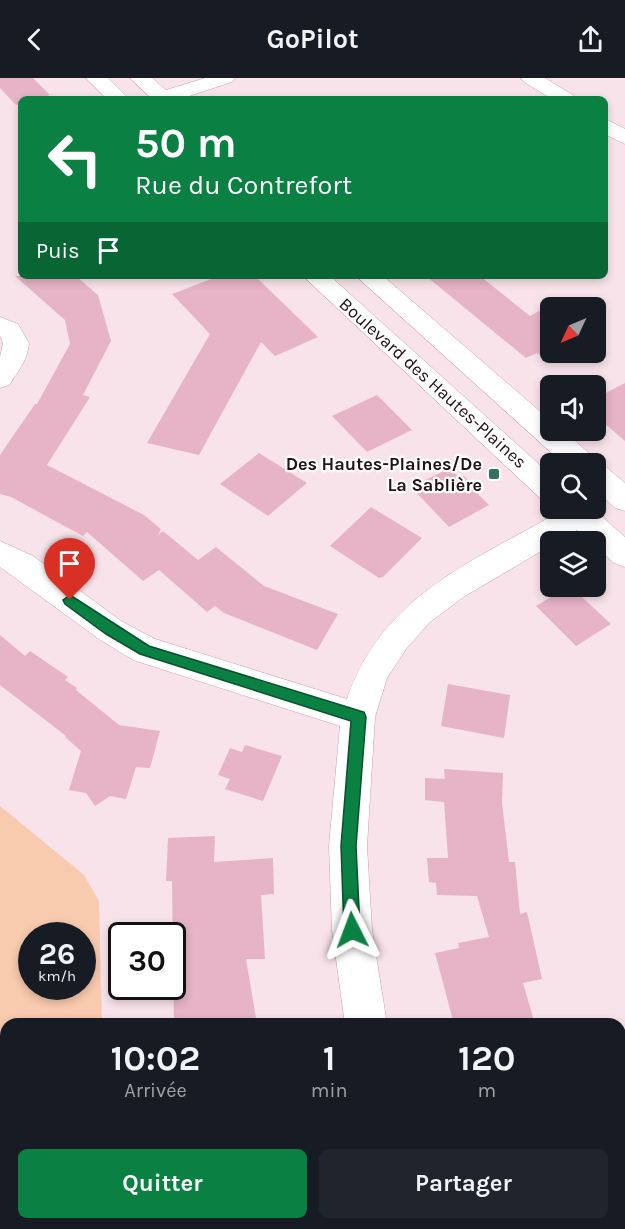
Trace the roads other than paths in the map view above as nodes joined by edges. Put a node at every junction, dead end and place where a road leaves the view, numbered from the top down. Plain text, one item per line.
1 (96, 78) edge
2 (140, 78) edge
3 (225, 78) edge
4 (531, 78) edge
5 (116, 96) edge
6 (162, 96) edge
7 (170, 96) edge
8 (561, 96) edge
9 (608, 127) edge
10 (625, 138) edge
11 (318, 279) edge
12 (371, 279) edge
13 (0, 325) edge
14 (0, 379) edge
15 (570, 453) edge
16 (540, 481) edge
17 (606, 512) edge
18 (566, 519) edge
19 (0, 553) edge
20 (625, 555) edge
21 (358, 717) junction
22 (365, 1018) edge

1 - 5 street
2 - 6 street
3 - 7 street
4 - 8 street
9 - 10 street
11 - 16 street, Boulevard des Hautes-Plaines
12 - 15 street, Boulevard des Hautes-Plaines
13 - 14 street
17 - 20 street
18 - 21 street
19 - 21 street
21 - 22 street

